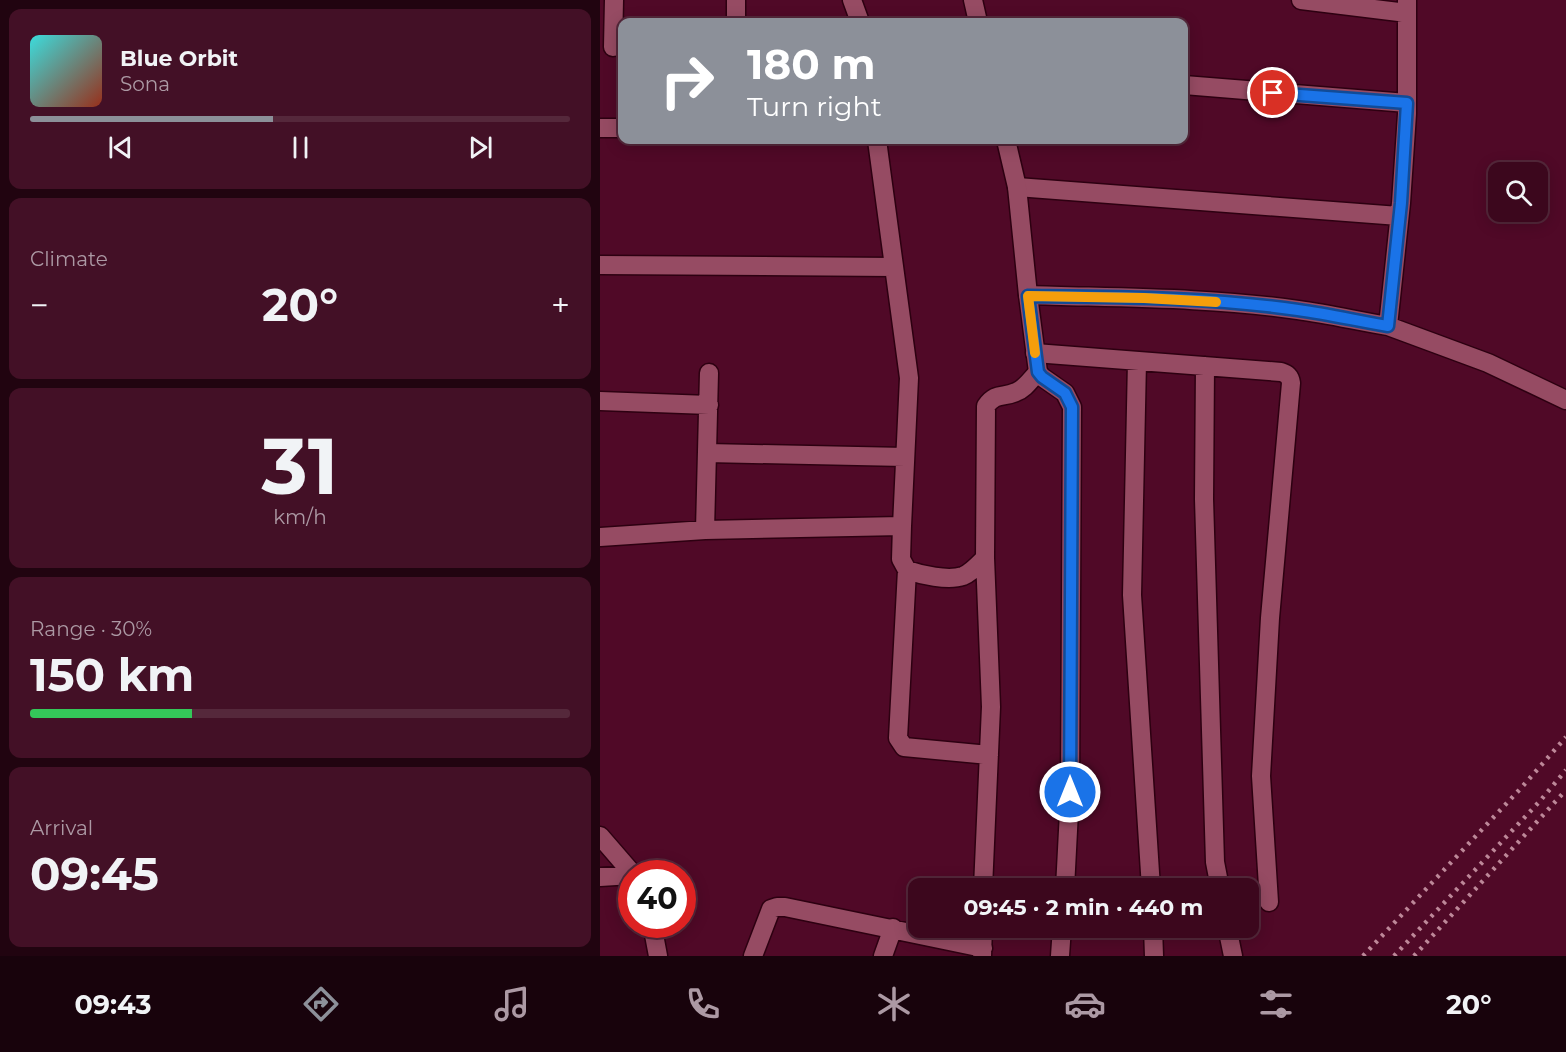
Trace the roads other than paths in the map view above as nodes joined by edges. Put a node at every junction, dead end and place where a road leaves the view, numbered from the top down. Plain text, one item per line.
1 (614, 0) edge
2 (736, 0) edge
3 (852, 0) edge
4 (973, 0) edge
5 (1301, 0) edge
6 (1407, 6) edge
7 (736, 18) edge
8 (859, 18) edge
9 (977, 18) edge
10 (613, 47) dead end
11 (1188, 85) edge
12 (1407, 103) junction
13 (600, 128) edge
14 (618, 128) edge
15 (878, 144) edge
16 (1007, 144) edge
17 (1017, 187) junction
18 (1399, 216) junction
19 (600, 265) edge
20 (894, 267) junction
21 (1028, 296) junction
22 (1388, 326) junction
23 (1035, 353) junction
24 (1137, 361) junction
25 (1205, 366) junction
26 (1038, 372) junction
27 (710, 373) dead end
28 (1566, 400) edge
29 (600, 401) edge
30 (709, 405) junction
31 (707, 453) junction
32 (905, 457) junction
33 (902, 526) junction
34 (705, 530) junction
35 (600, 537) edge
36 (985, 558) junction
37 (907, 570) junction
38 (989, 756) junction
39 (600, 836) edge
40 (620, 860) edge
41 (618, 875) edge
42 (600, 877) edge
43 (984, 878) edge
44 (1066, 878) edge
45 (1150, 878) edge
46 (1218, 878) edge
47 (1269, 902) dead end
48 (893, 928) junction
49 (655, 938) edge
50 (1061, 938) edge
51 (1153, 938) edge
52 (1229, 938) edge
53 (982, 952) edge
54 (658, 956) edge
55 (753, 956) edge
56 (883, 956) edge
57 (1060, 956) edge
58 (1154, 956) edge
59 (1233, 956) edge

1 - 10 street
2 - 7 street
3 - 8 street
4 - 9 street
5 - 6 street
6 - 12 street
11 - 12 street
12 - 18 street
13 - 14 street
15 - 20 street
16 - 17 street
17 - 18 street
17 - 21 street
18 - 22 street
19 - 20 street
20 - 32 street
21 - 22 street
21 - 23 street
22 - 28 street
23 - 24 street
23 - 26 street
24 - 25 street
24 - 45 street
25 - 46 street
25 - 47 street
26 - 36 street
26 - 44 street
27 - 30 street
29 - 30 street
30 - 31 street
31 - 32 street
31 - 34 street
32 - 33 street
33 - 34 street
33 - 37 street
34 - 35 street
36 - 37 street
36 - 38 street
37 - 38 street
38 - 43 street
39 - 40 street
41 - 42 street
48 - 53 street
48 - 55 street
48 - 56 street
49 - 54 street
50 - 57 street
51 - 58 street
52 - 59 street

